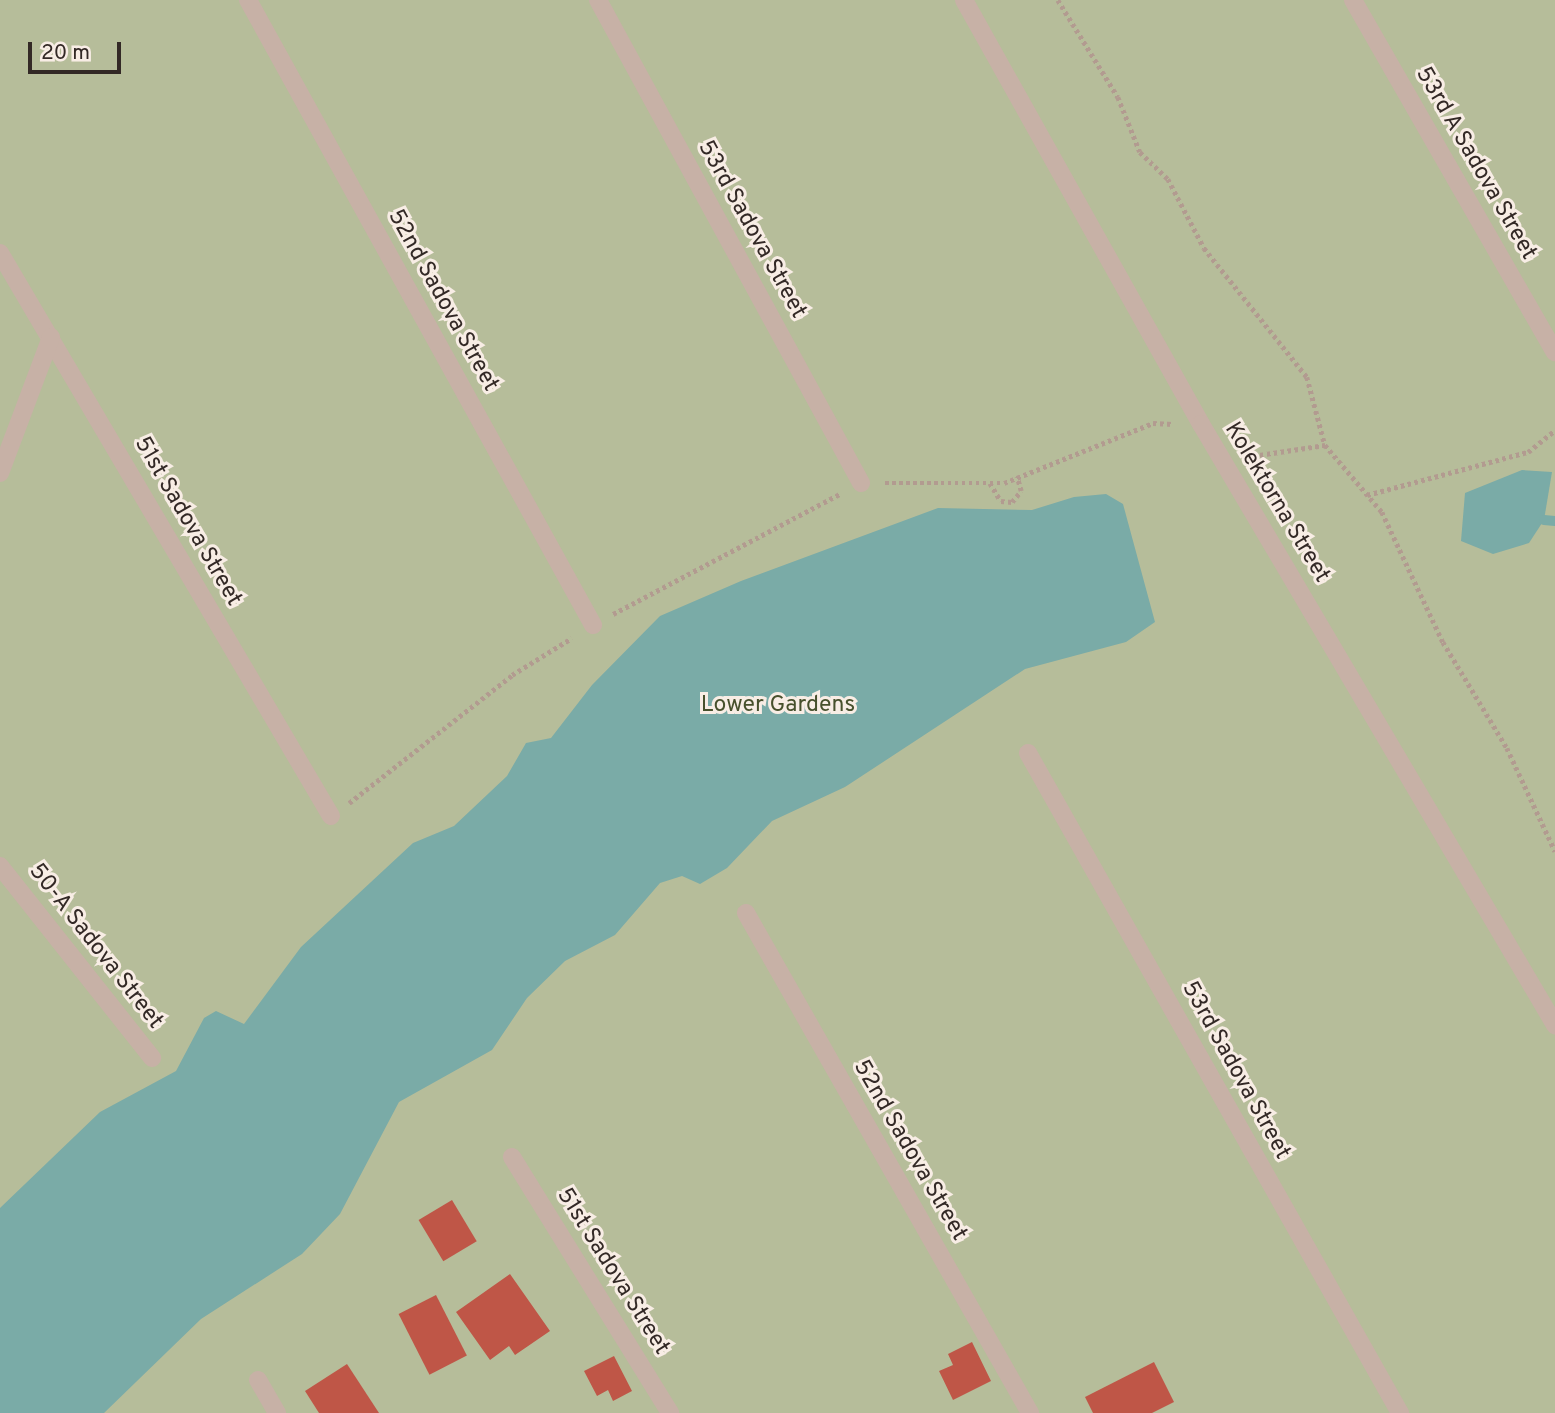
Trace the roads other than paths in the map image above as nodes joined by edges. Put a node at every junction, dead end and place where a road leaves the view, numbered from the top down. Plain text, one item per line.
1 (248, 0) edge
2 (598, 0) edge
3 (964, 0) edge
4 (1353, 0) edge
5 (0, 253) edge
6 (51, 337) junction
7 (1555, 352) edge
8 (0, 473) edge
9 (861, 483) road end
10 (593, 625) road end
11 (1028, 753) dead end
12 (331, 816) road end
13 (0, 866) edge
14 (746, 913) dead end
15 (1555, 1025) edge
16 (152, 1058) dead end
17 (512, 1157) dead end
18 (258, 1380) dead end
19 (277, 1413) edge
20 (670, 1413) edge
21 (1030, 1413) edge
22 (1399, 1413) edge

1 - 10 street, 52nd Sadova Street
2 - 9 street, 53rd Sadova Street
3 - 15 street, Kolektorna Street
4 - 7 street, 53rd A Sadova Street
5 - 6 street, 51st Sadova Street
6 - 8 street
6 - 12 street, 51st Sadova Street
11 - 22 street, 53rd Sadova Street
13 - 16 street, 50-A Sadova Street
14 - 21 street, 52nd Sadova Street
17 - 20 street, 51st Sadova Street
18 - 19 street

